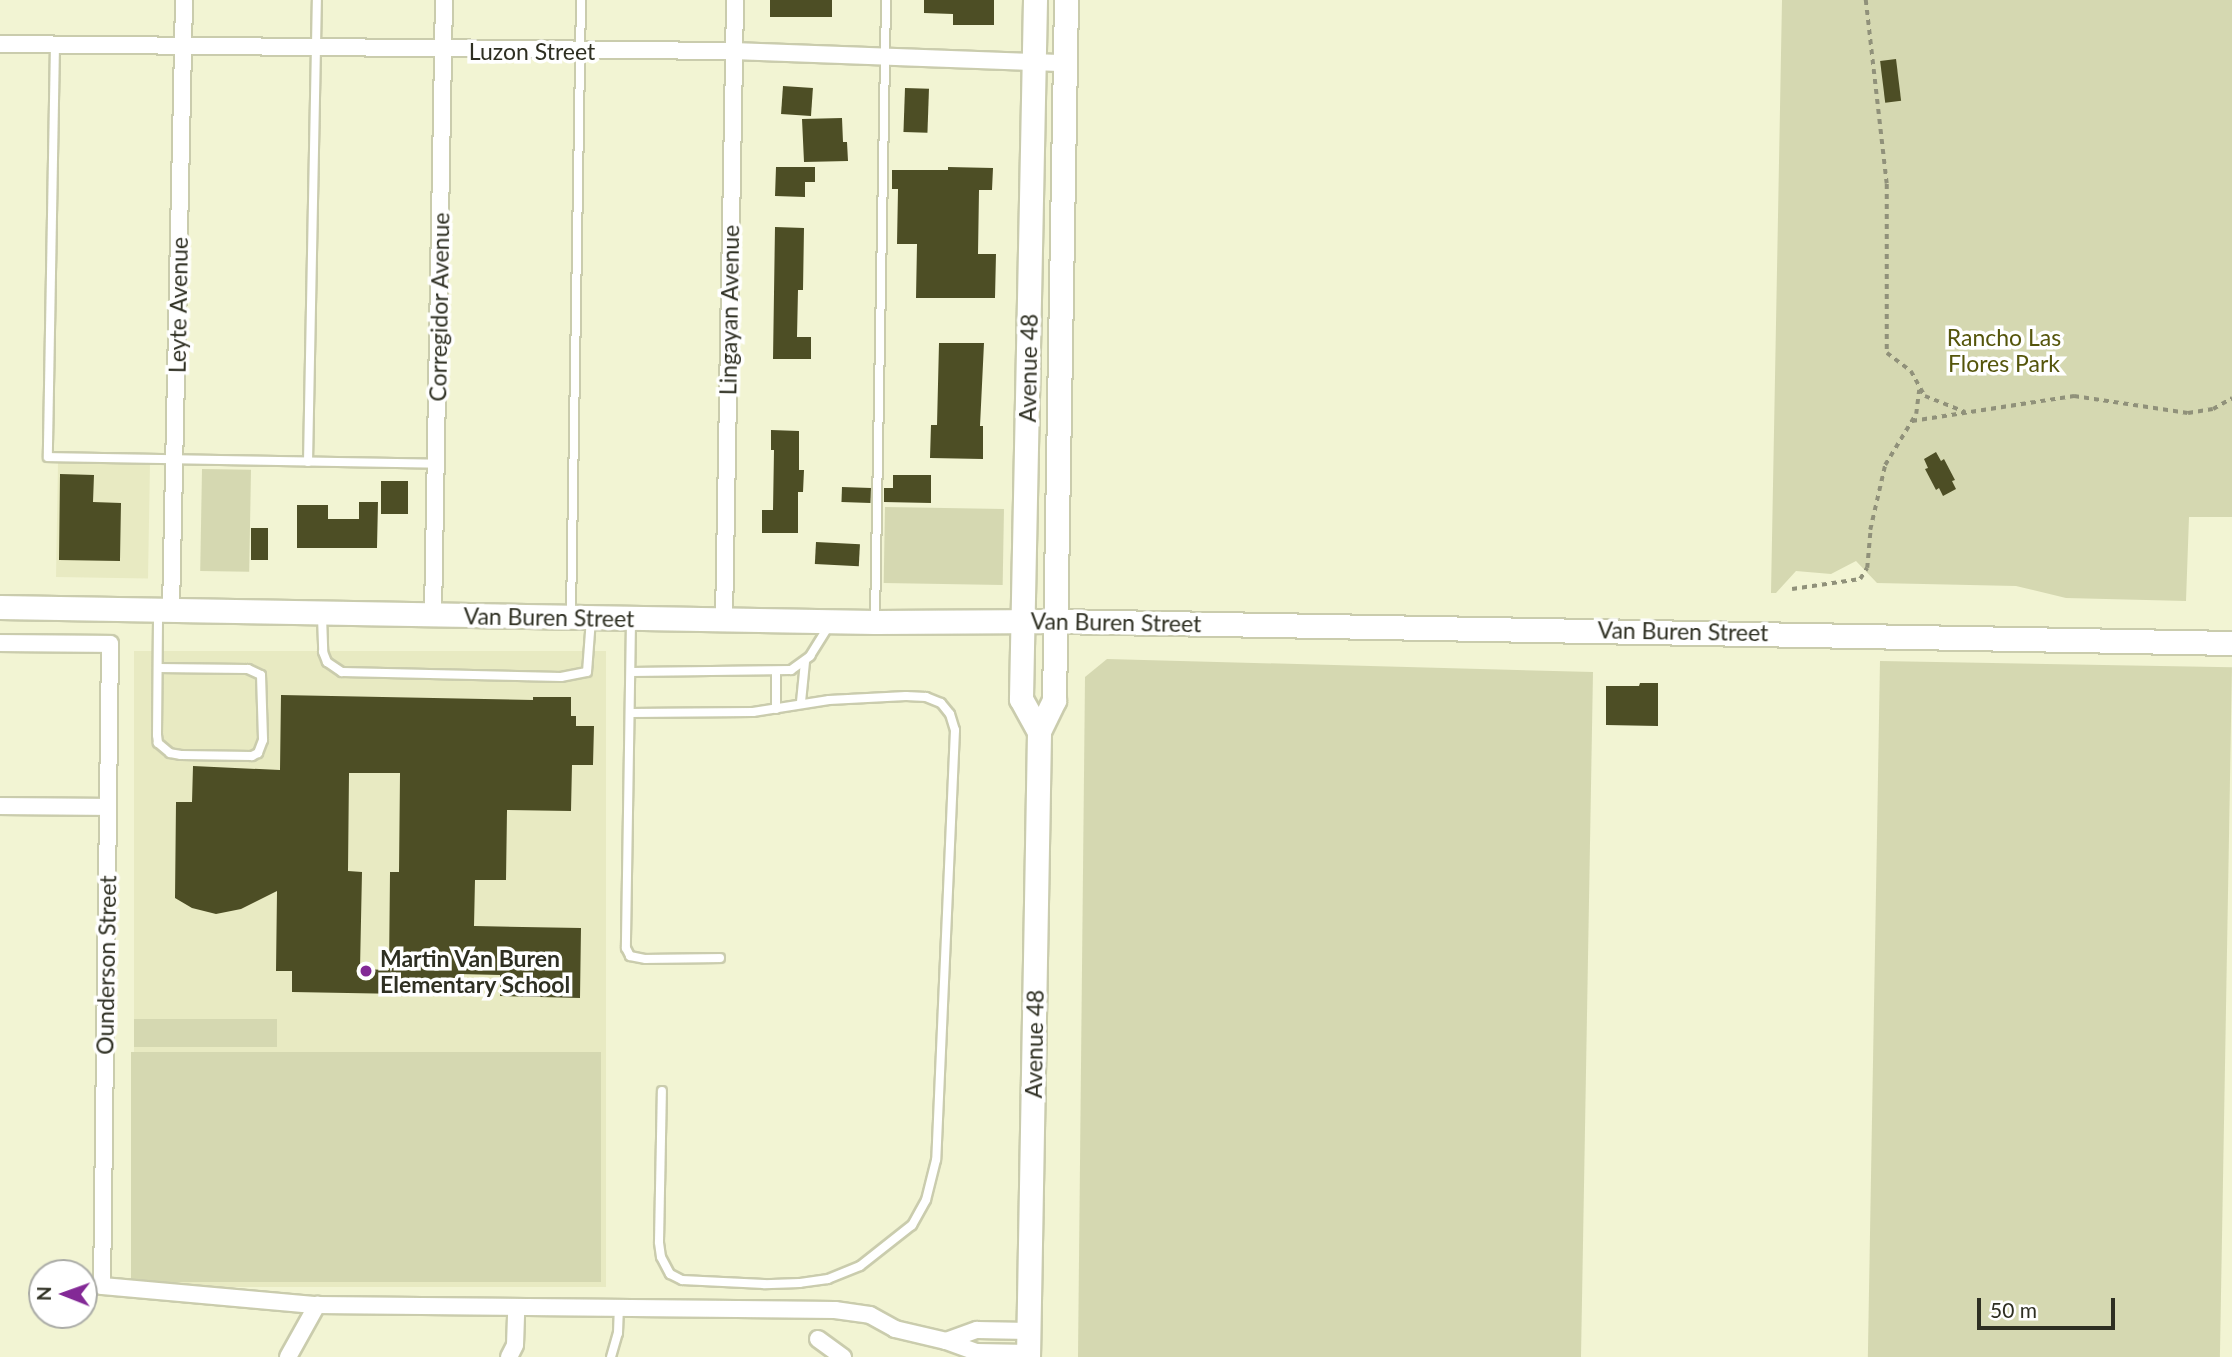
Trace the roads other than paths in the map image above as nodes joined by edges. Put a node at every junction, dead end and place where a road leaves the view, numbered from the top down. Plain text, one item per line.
1 (184, 0) edge
2 (317, 0) edge
3 (444, 0) edge
4 (581, 0) edge
5 (735, 0) edge
6 (886, 0) edge
7 (1035, 0) edge
8 (1066, 0) edge
9 (0, 44) edge
10 (55, 44) junction
11 (184, 45) junction
12 (316, 48) junction
13 (443, 50) junction
14 (580, 51) junction
15 (734, 51) junction
16 (885, 57) junction
17 (1033, 62) junction
18 (1065, 63) junction
19 (174, 459) junction
20 (309, 462) junction
21 (436, 464) junction
22 (0, 607) edge
23 (165, 610) junction
24 (322, 613) junction
25 (433, 615) junction
26 (581, 617) junction
27 (631, 618) junction
28 (724, 620) junction
29 (1023, 621) junction
30 (1055, 621) junction
31 (831, 622) junction
32 (875, 622) junction
33 (0, 643) edge
34 (2232, 643) edge
35 (804, 662) junction
36 (158, 668) junction
37 (631, 672) junction
38 (776, 672) junction
39 (801, 702) junction
40 (776, 709) junction
41 (630, 713) junction
42 (1039, 731) junction
43 (0, 806) edge
44 (108, 807) junction
45 (720, 958) dead end
46 (662, 1091) dead end
47 (317, 1305) junction
48 (516, 1307) junction
49 (619, 1308) junction
50 (818, 1339) dead end
51 (1029, 1347) edge
52 (946, 1349) edge
53 (288, 1357) edge
54 (509, 1357) edge
55 (611, 1357) edge
56 (843, 1357) edge

1 - 11 street, Leyte Avenue
2 - 12 lane
3 - 13 street, Corregidor Avenue
4 - 14 lane
5 - 15 street, Lingayan Avenue
6 - 16 lane
7 - 17 main road, Avenue 48
8 - 18 main road, Avenue 48
9 - 10 street, Luzon Street
10 - 11 street, Luzon Street
10 - 19 lane
11 - 12 street, Luzon Street
11 - 19 street, Leyte Avenue
12 - 13 street, Luzon Street
12 - 20 lane
13 - 14 street, Luzon Street
13 - 21 street, Corregidor Avenue
14 - 15 street, Luzon Street
14 - 26 lane
15 - 16 street, Luzon Street
15 - 28 street, Lingayan Avenue
16 - 17 street, Luzon Street
16 - 32 lane
17 - 18 street, Luzon Street
17 - 29 main road, Avenue 48
18 - 30 main road, Avenue 48
19 - 20 lane
19 - 23 street, Leyte Avenue
20 - 21 lane
21 - 25 street, Corregidor Avenue
22 - 23 main road, Van Buren Street
23 - 24 main road, Van Buren Street
23 - 36 lane
24 - 25 main road, Van Buren Street
24 - 26 lane
25 - 26 main road, Van Buren Street
26 - 27 main road, Van Buren Street
27 - 28 main road, Van Buren Street
27 - 37 lane
28 - 31 main road, Van Buren Street
29 - 30 main road, Van Buren Street
29 - 32 main road, Van Buren Street
29 - 42 main road, Avenue 48
30 - 34 main road, Van Buren Street
30 - 42 main road, Avenue 48
31 - 32 main road, Van Buren Street
31 - 35 lane
33 - 44 street, Ounderson Street
35 - 38 lane
35 - 39 lane
36 - 36 lane
37 - 38 lane
37 - 41 lane
38 - 40 lane
39 - 40 lane
39 - 46 lane
40 - 41 lane
41 - 45 lane
42 - 51 main road, Avenue 48
43 - 44 street
44 - 47 street, Ounderson Street
47 - 48 street
47 - 53 street
48 - 49 street
48 - 54 street
49 - 52 street
49 - 55 lane
50 - 56 street
51 - 52 street
51 - 52 street

